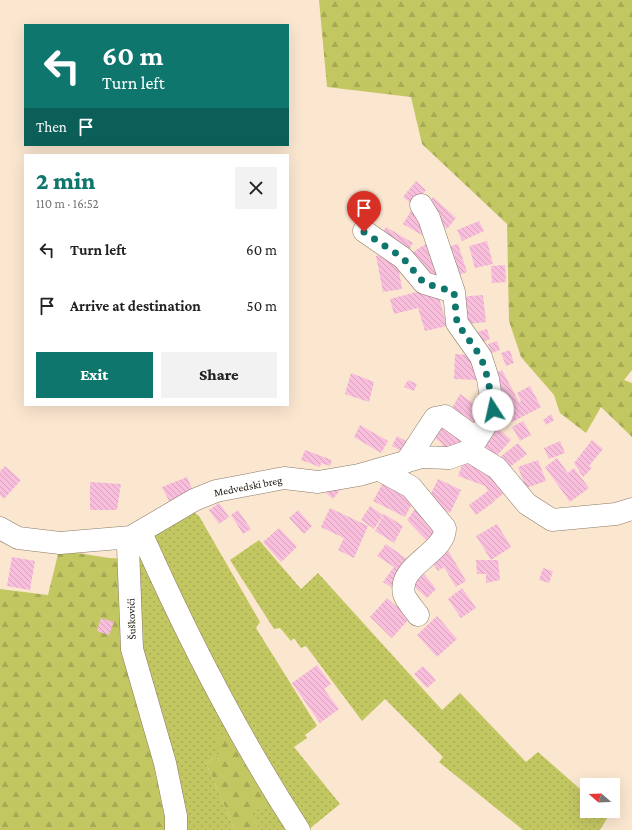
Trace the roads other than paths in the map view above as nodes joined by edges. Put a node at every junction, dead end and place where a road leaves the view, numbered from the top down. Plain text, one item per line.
1 (420, 205) dead end
2 (364, 232) dead end
3 (454, 292) junction
4 (473, 445) junction
5 (406, 462) junction
6 (380, 470) junction
7 (632, 509) edge
8 (0, 528) edge
9 (131, 537) junction
10 (418, 615) dead end
11 (176, 830) edge
12 (299, 830) edge

1 - 3 street
2 - 3 street
3 - 4 street
4 - 5 street, Medvedski breg
4 - 5 street
4 - 7 street
5 - 6 street, Medvedski breg
6 - 9 street, Medvedski breg
6 - 10 street
8 - 9 street
9 - 11 street, Šuškovići
9 - 12 street

